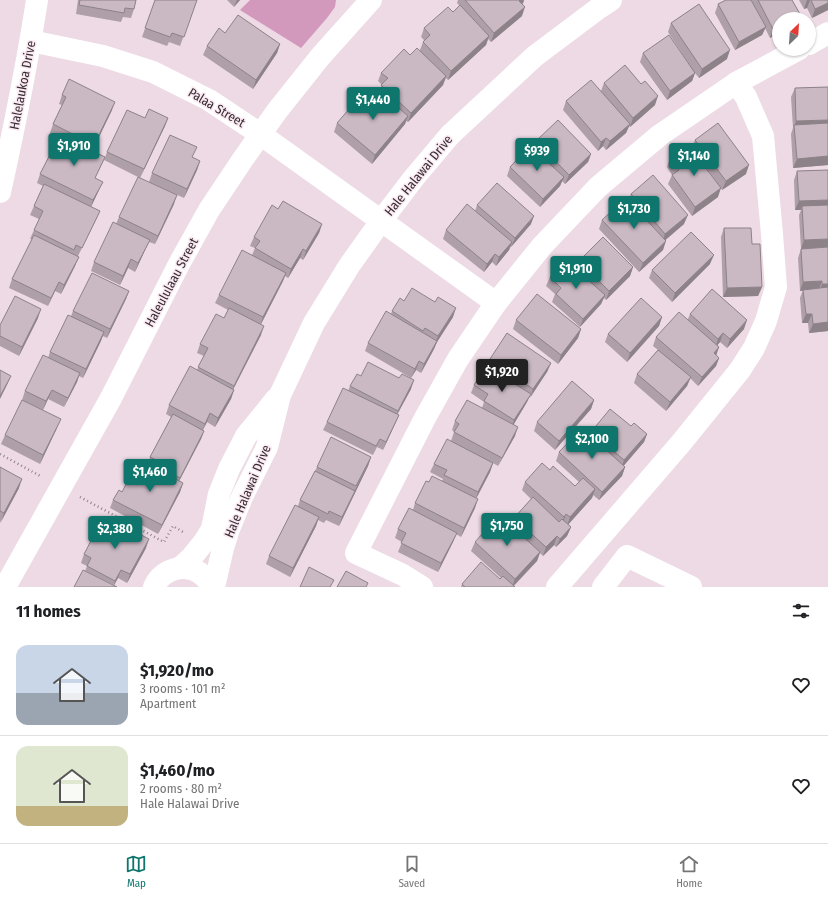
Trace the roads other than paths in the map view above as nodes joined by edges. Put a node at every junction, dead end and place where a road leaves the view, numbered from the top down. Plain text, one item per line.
1 (37, 0) edge
2 (371, 0) edge
3 (611, 0) edge
4 (828, 34) edge
5 (816, 40) edge
6 (30, 41) junction
7 (786, 56) edge
8 (736, 83) junction
9 (260, 134) junction
10 (0, 192) edge
11 (381, 221) junction
12 (496, 303) junction
13 (280, 396) junction
14 (180, 568) junction
15 (5, 587) edge
16 (154, 587) edge
17 (213, 587) edge
18 (422, 587) edge
19 (557, 587) edge
20 (603, 587) edge
21 (691, 587) edge

1 - 6 street, Halelaukoa Drive
2 - 9 street, Haleululaau Street
3 - 11 street, Hale Halawai Drive
4 - 5 street
6 - 9 street, Palaa Street
6 - 10 street, Halelaukoa Drive
7 - 8 street
8 - 12 street
8 - 19 street
9 - 11 street, Palaa Street
9 - 15 street, Haleululaau Street
11 - 12 street, Palaa Street
11 - 13 street, Hale Halawai Drive
12 - 18 street
13 - 14 street, Hale Halawai Drive
13 - 17 street, Hale Halawai Drive
14 - 16 street
14 - 17 street
20 - 21 street

